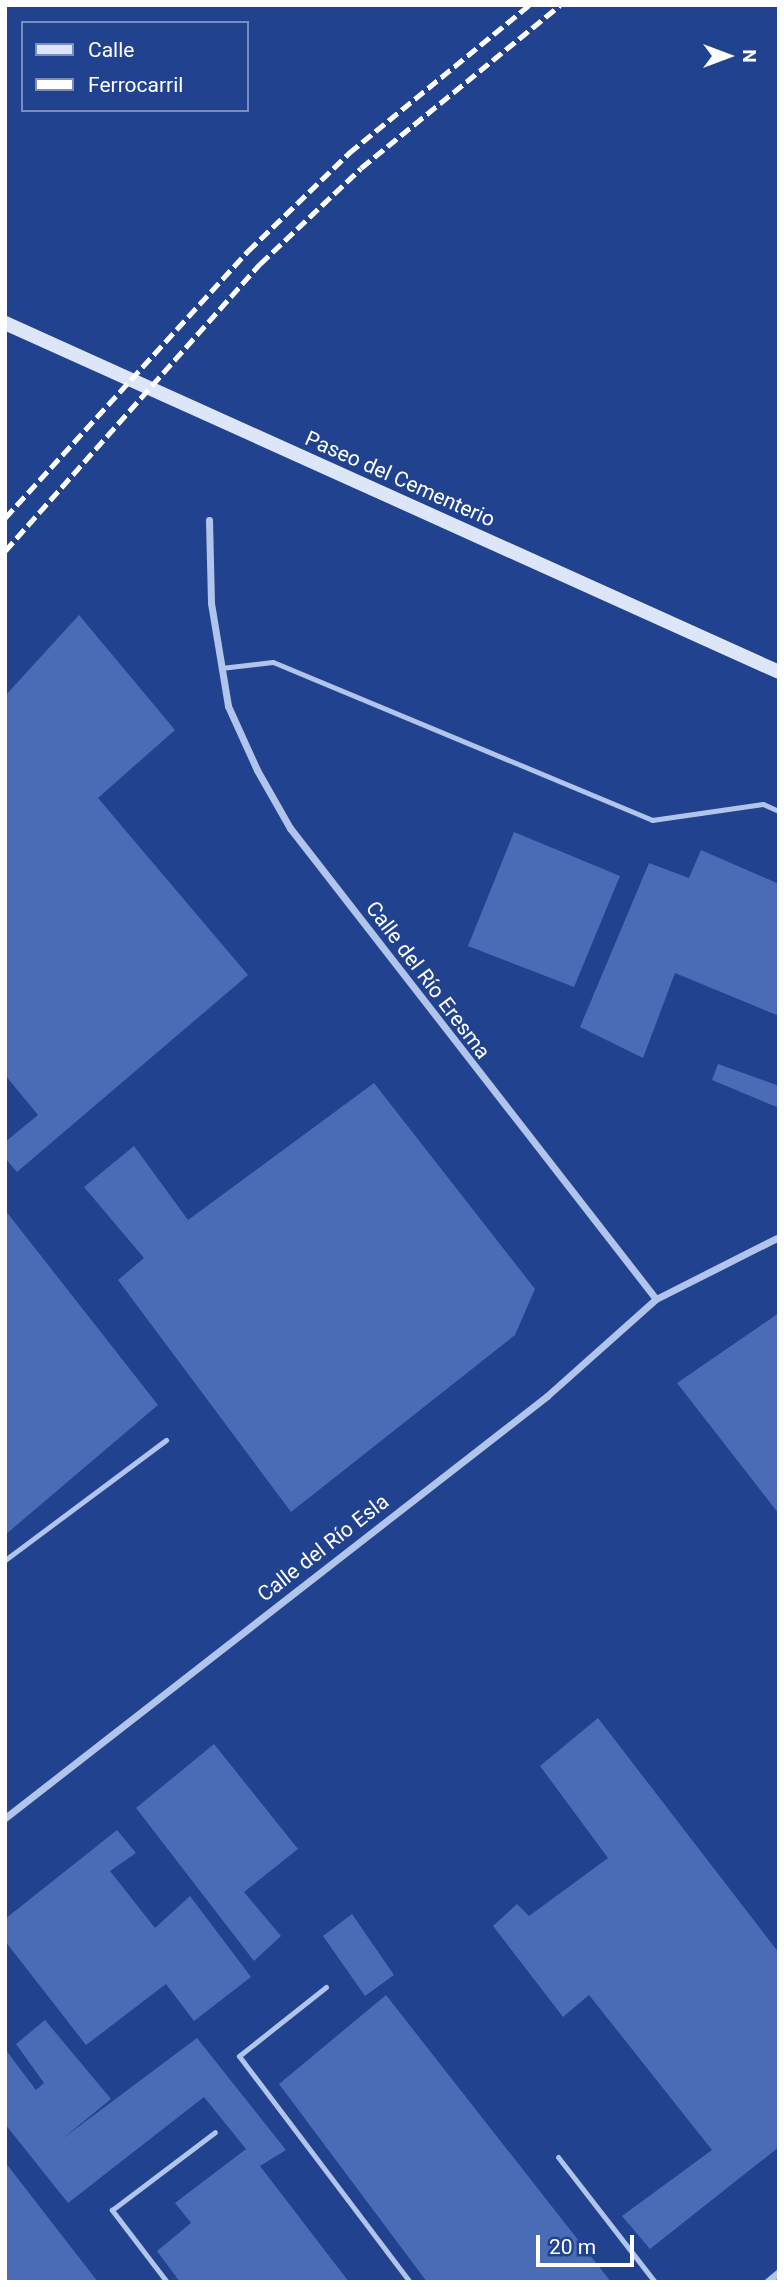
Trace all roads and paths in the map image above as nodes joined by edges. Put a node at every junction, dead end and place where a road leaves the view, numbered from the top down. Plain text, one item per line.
1 (5, 323) edge
2 (209, 520) dead end
3 (221, 668) junction
4 (779, 672) edge
5 (779, 811) edge
6 (779, 1237) edge
7 (656, 1299) junction
8 (166, 1440) dead end
9 (5, 1560) edge
10 (6, 1816) edge
11 (326, 1987) dead end
12 (215, 2132) dead end
13 (558, 2157) dead end
14 (779, 2272) edge
15 (167, 2282) edge
16 (410, 2282) edge
17 (655, 2282) edge
18 (767, 2282) edge

1 - 4 main road, Paseo del Cementerio
2 - 3 street, Calle del Río Eresma
3 - 5 lane
3 - 7 street, Calle del Río Eresma
6 - 7 street
7 - 10 street, Calle del Río Esla
8 - 9 lane
11 - 16 lane
12 - 15 lane
13 - 17 lane
14 - 18 street

